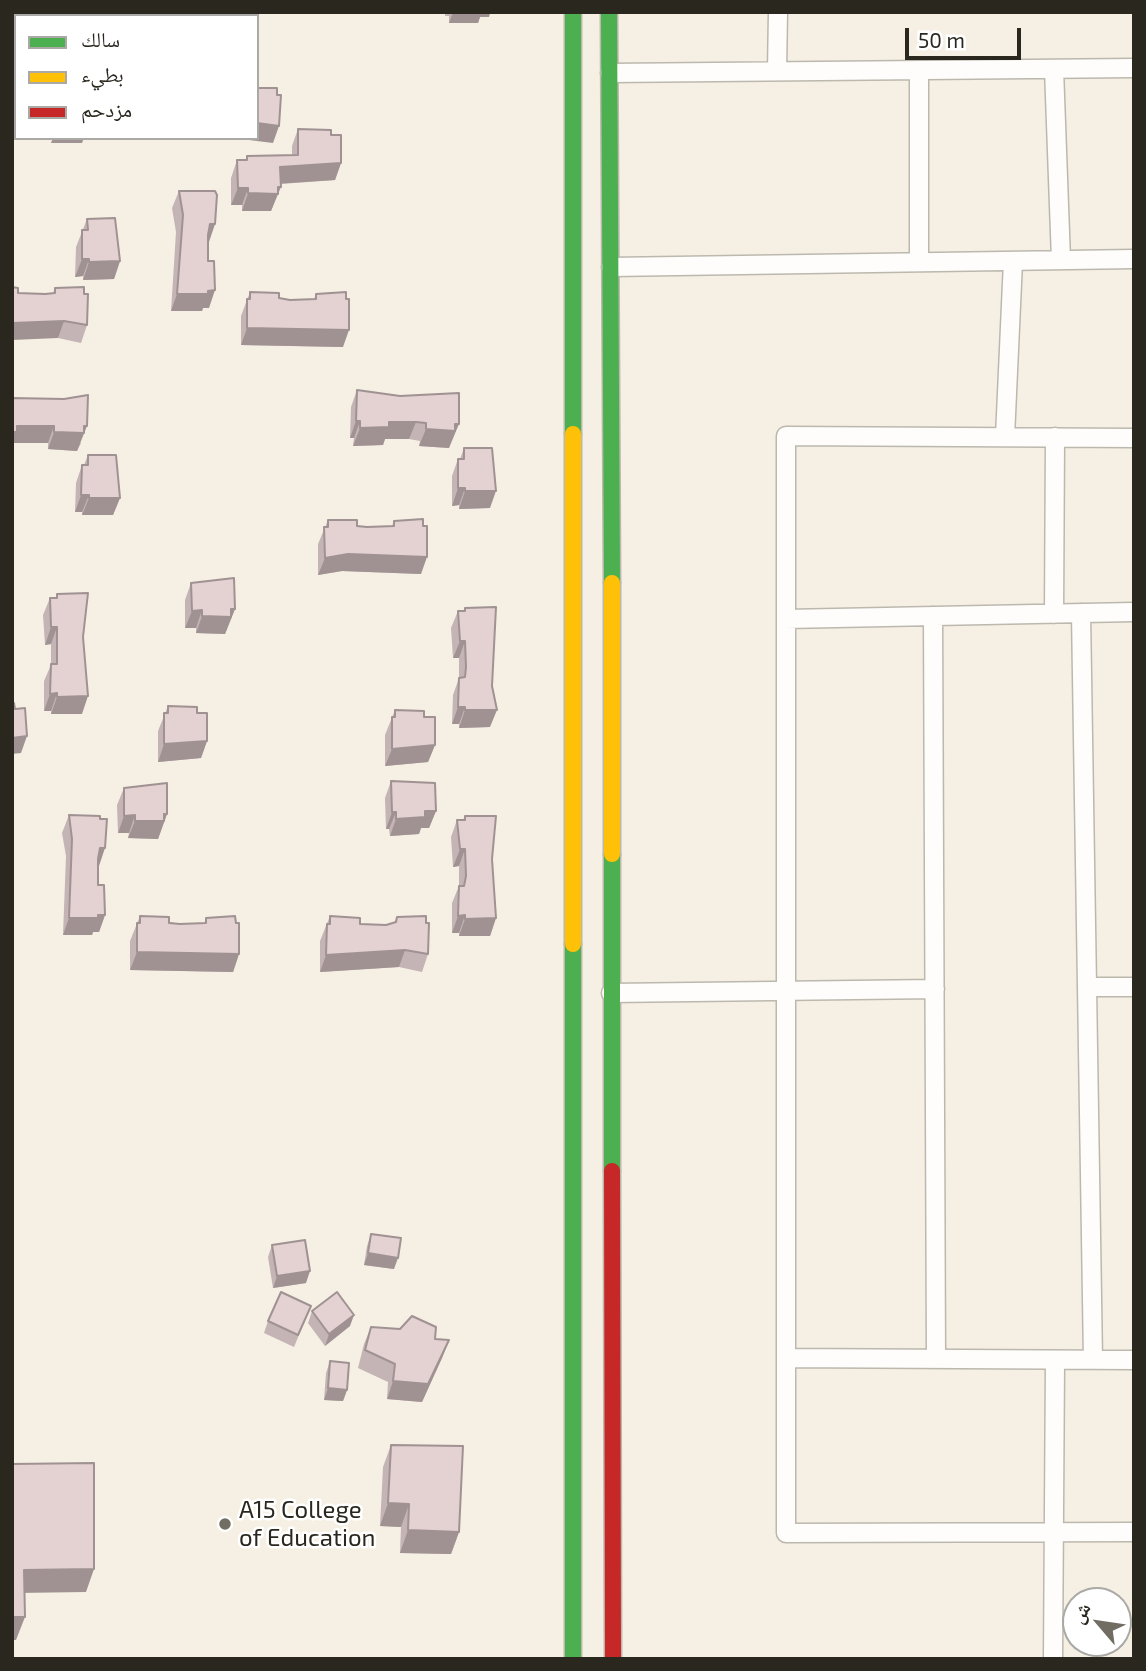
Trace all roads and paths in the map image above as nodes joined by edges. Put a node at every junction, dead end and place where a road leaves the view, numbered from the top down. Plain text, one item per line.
1 (573, 12) edge
2 (609, 12) edge
3 (778, 12) edge
4 (1134, 68) edge
5 (1054, 69) junction
6 (919, 70) junction
7 (778, 71) junction
8 (610, 73) junction
9 (1134, 259) edge
10 (1061, 260) junction
11 (1013, 261) junction
12 (919, 262) junction
13 (611, 267) junction
14 (1005, 437) junction
15 (1055, 437) junction
16 (1134, 438) edge
17 (1134, 612) edge
18 (1081, 613) junction
19 (1055, 614) junction
20 (933, 616) junction
21 (786, 619) junction
22 (1087, 987) junction
23 (1134, 987) edge
24 (935, 989) junction
25 (786, 991) junction
26 (611, 993) junction
27 (786, 1357) junction
28 (936, 1359) junction
29 (1055, 1360) junction
30 (1093, 1360) junction
31 (1134, 1360) edge
32 (1054, 1532) junction
33 (1134, 1532) edge
34 (573, 1659) edge
35 (614, 1659) edge
36 (1053, 1659) edge

1 - 34 main road
2 - 8 main road
3 - 7 street
4 - 5 street
5 - 6 street
5 - 10 street
6 - 7 street
6 - 12 street
7 - 8 street
8 - 13 main road
9 - 10 street
10 - 11 street
11 - 12 street
11 - 14 street
12 - 13 street
13 - 26 main road
14 - 15 street
14 - 21 street
15 - 16 street
15 - 19 street
17 - 18 street
18 - 19 street
18 - 22 street
19 - 20 street
20 - 21 street
20 - 24 street
21 - 25 street
22 - 23 street
22 - 30 street
24 - 25 street
24 - 28 street
25 - 26 street
25 - 27 street
26 - 35 main road
27 - 28 street
27 - 32 street
28 - 29 street
29 - 30 street
29 - 32 street
30 - 31 street
32 - 33 street
32 - 36 street

